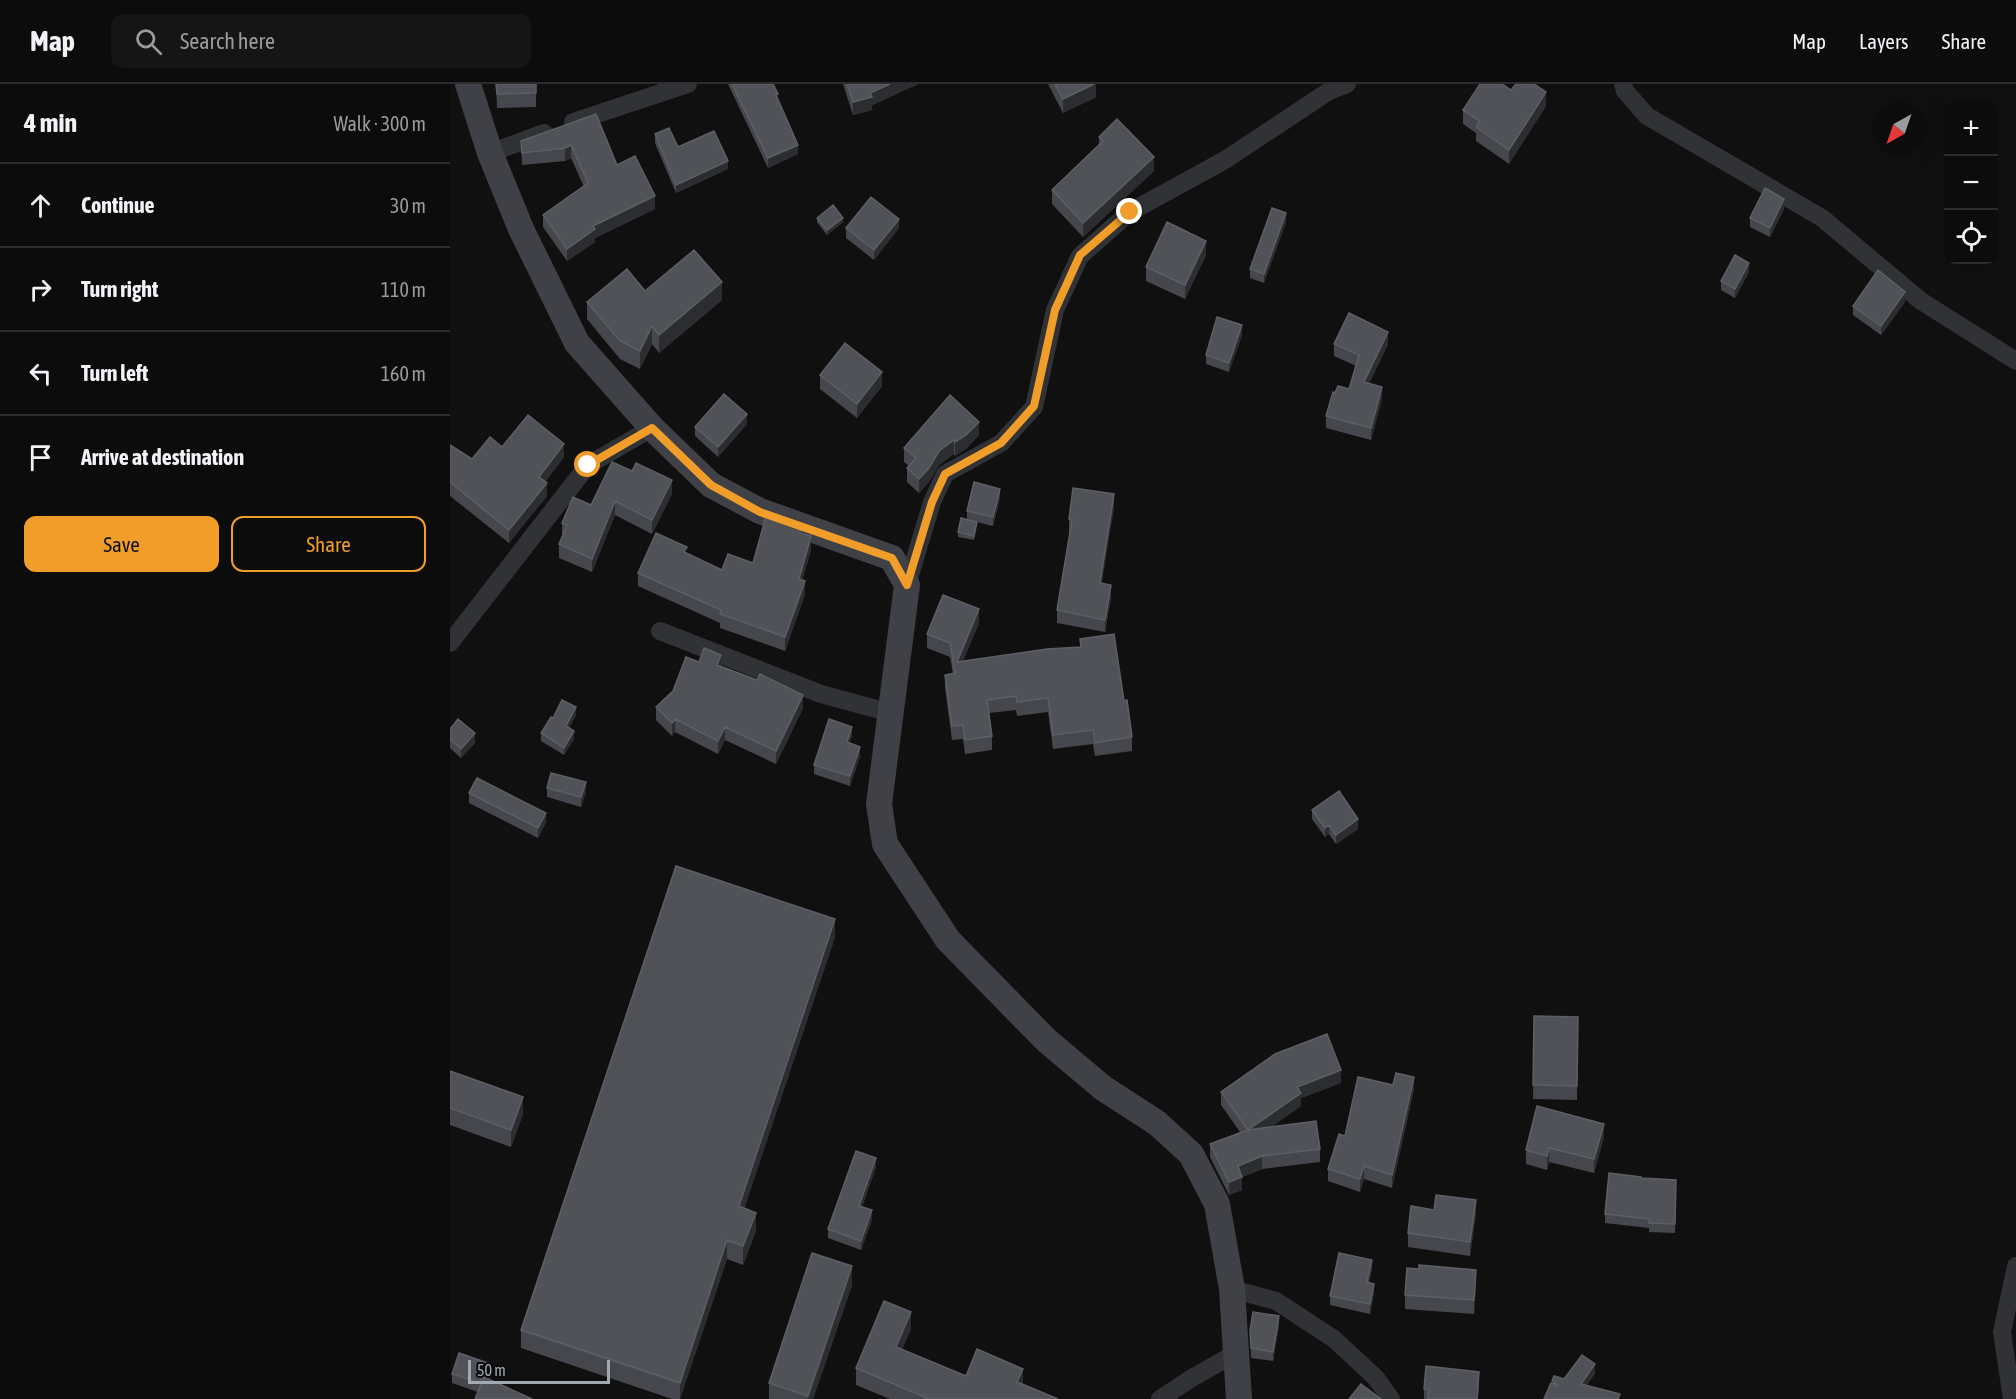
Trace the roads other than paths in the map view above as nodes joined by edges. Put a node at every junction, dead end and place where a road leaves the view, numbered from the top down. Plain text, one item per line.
1 (468, 84) edge
2 (688, 84) edge
3 (1347, 84) edge
4 (1623, 84) edge
5 (490, 153) junction
6 (2016, 361) edge
7 (652, 428) junction
8 (907, 585) junction
9 (660, 631) dead end
10 (450, 643) edge
11 (891, 714) junction
12 (2016, 1266) edge
13 (1232, 1288) junction
14 (1236, 1353) junction
15 (1160, 1399) edge
16 (1239, 1399) edge
17 (1391, 1399) edge
18 (2012, 1399) edge

1 - 5 street
2 - 5 street
3 - 8 street
4 - 6 street
5 - 7 street
7 - 8 street
7 - 10 street
8 - 11 street
9 - 11 street
11 - 13 street
12 - 18 street
13 - 14 street
13 - 17 street
14 - 15 street
14 - 16 street

